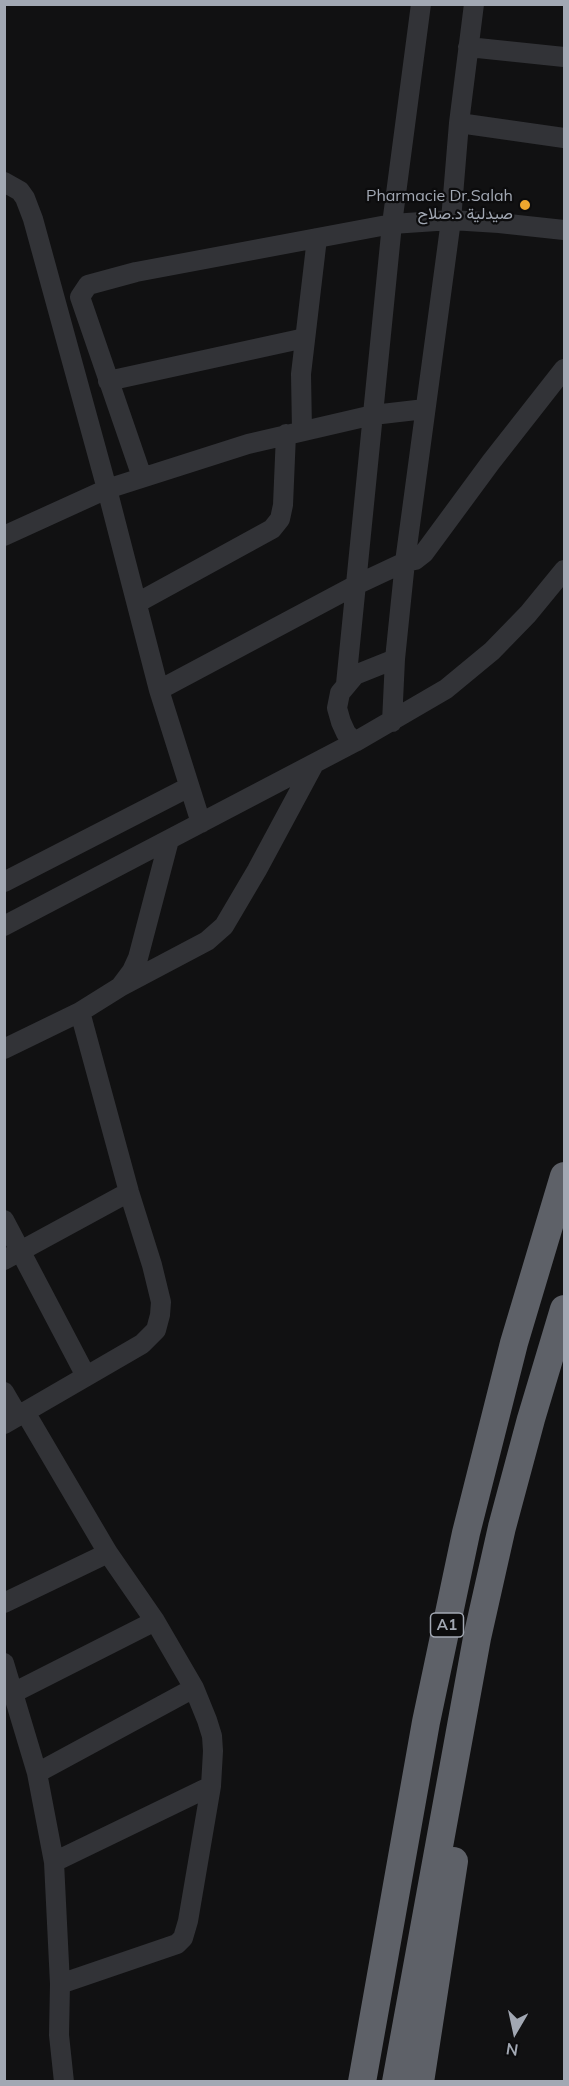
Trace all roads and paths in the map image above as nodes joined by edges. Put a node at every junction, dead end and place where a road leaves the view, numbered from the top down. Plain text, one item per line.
1 (421, 4) edge
2 (474, 4) edge
3 (468, 47) junction
4 (564, 57) edge
5 (459, 123) junction
6 (564, 138) edge
7 (4, 182) edge
8 (451, 220) junction
9 (392, 224) junction
10 (564, 230) edge
11 (317, 238) junction
12 (305, 338) junction
13 (564, 369) edge
14 (108, 381) junction
15 (425, 409) junction
16 (373, 415) junction
17 (294, 432) junction
18 (142, 477) junction
19 (107, 489) junction
20 (4, 536) edge
21 (405, 562) junction
22 (564, 570) edge
23 (356, 585) junction
24 (136, 603) junction
25 (394, 659) junction
26 (346, 684) junction
27 (159, 690) junction
28 (392, 722) junction
29 (355, 742) junction
30 (314, 764) junction
31 (189, 787) junction
32 (201, 823) junction
33 (169, 840) junction
34 (4, 882) edge
35 (4, 926) edge
36 (120, 987) junction
37 (80, 1012) junction
38 (4, 1049) edge
39 (564, 1176) edge
40 (129, 1192) junction
41 (4, 1220) edge
42 (13, 1255) edge
43 (564, 1309) edge
44 (86, 1376) junction
45 (4, 1392) edge
46 (16, 1417) edge
47 (108, 1553) junction
48 (4, 1603) edge
49 (155, 1621) junction
50 (4, 1663) edge
51 (194, 1688) junction
52 (13, 1693) junction
53 (459, 1736) junction
54 (37, 1773) junction
55 (211, 1786) junction
56 (54, 1862) junction
57 (60, 1984) junction
58 (64, 2082) edge
59 (362, 2082) edge
60 (396, 2082) edge
61 (420, 2082) edge

1 - 9 street
2 - 3 street
3 - 4 street
3 - 5 street
5 - 6 street
5 - 8 street
7 - 19 street
8 - 9 street
8 - 10 street
8 - 15 street
9 - 11 street
9 - 16 street
11 - 12 street
11 - 14 street
12 - 14 street
12 - 17 street
13 - 21 street
14 - 18 street
15 - 16 street
15 - 21 street
16 - 17 street
16 - 23 street
17 - 18 street
17 - 24 street
18 - 19 street
19 - 20 street
19 - 24 street
21 - 23 street
21 - 25 street
22 - 28 street
23 - 26 street
23 - 27 street
24 - 27 street
25 - 26 street
25 - 28 street
26 - 29 street
27 - 31 street
28 - 29 street
29 - 30 street
30 - 32 street
30 - 36 street
31 - 32 street
31 - 34 street
32 - 33 street
33 - 35 street
33 - 36 street
36 - 37 street
37 - 38 street
37 - 40 street
39 - 59 highway, A1
40 - 42 street
40 - 44 street
41 - 42 street
42 - 44 street
43 - 53 highway, A1
44 - 46 street
45 - 46 street
46 - 47 street
47 - 48 street
47 - 49 street
49 - 51 street
49 - 52 street
50 - 52 street
51 - 54 street
51 - 55 street
52 - 54 street
53 - 60 highway, A1
53 - 61 highway
54 - 56 street
55 - 56 street
55 - 57 street
56 - 57 street
57 - 58 street

